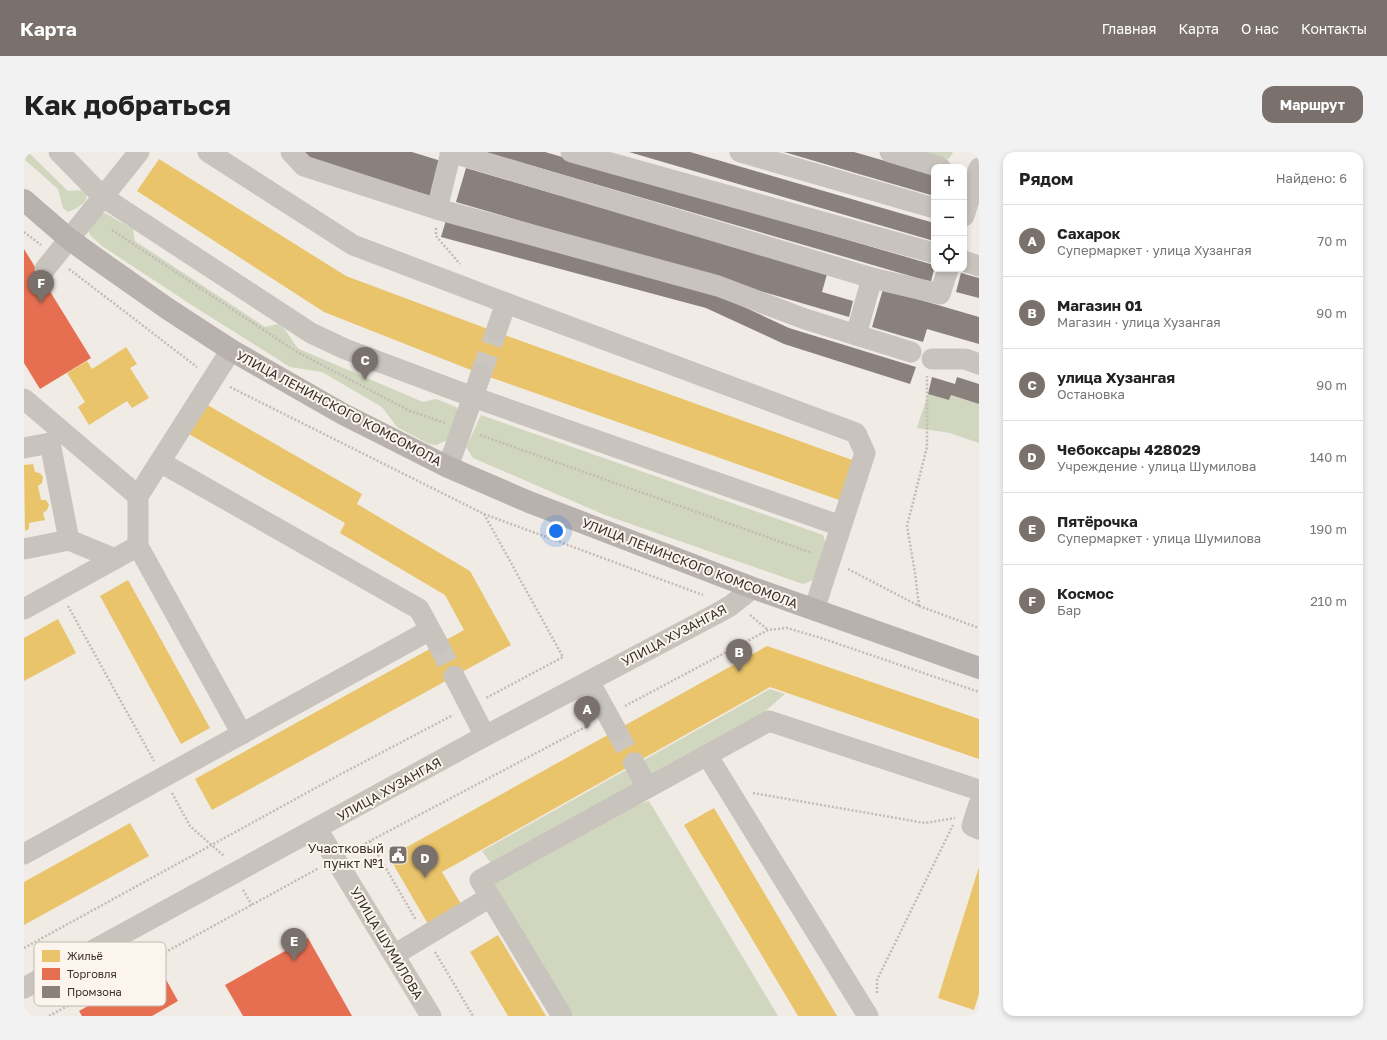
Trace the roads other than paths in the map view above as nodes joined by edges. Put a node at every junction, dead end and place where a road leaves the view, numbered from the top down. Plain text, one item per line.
1 (59, 152) edge
2 (139, 152) edge
3 (208, 152) edge
4 (291, 152) edge
5 (451, 152) edge
6 (571, 152) edge
7 (740, 152) edge
8 (890, 152) edge
9 (931, 164) edge
10 (974, 175) edge
11 (103, 197) junction
12 (24, 200) edge
13 (967, 204) edge
14 (931, 207) edge
15 (436, 209) junction
16 (967, 217) edge
17 (979, 221) edge
18 (69, 239) junction
19 (931, 252) edge
20 (967, 263) edge
21 (979, 266) edge
22 (46, 269) dead end
23 (947, 272) edge
24 (872, 278) junction
25 (506, 303) junction
26 (496, 332) tunnel mouth
27 (856, 334) junction
28 (231, 350) junction
29 (911, 352) dead end
30 (932, 359) road end
31 (979, 364) edge
32 (481, 374) tunnel mouth
33 (473, 396) junction
34 (24, 399) edge
35 (55, 437) junction
36 (24, 448) edge
37 (160, 462) junction
38 (448, 467) junction
39 (138, 496) junction
40 (841, 526) junction
41 (69, 540) junction
42 (138, 546) junction
43 (24, 549) edge
44 (115, 559) junction
45 (753, 588) junction
46 (24, 609) edge
47 (814, 610) junction
48 (979, 668) edge
49 (454, 676) tunnel mouth
50 (589, 681) junction
51 (612, 723) tunnel mouth
52 (242, 734) junction
53 (485, 736) junction
54 (707, 755) junction
55 (634, 763) tunnel mouth
56 (647, 788) junction
57 (979, 790) edge
58 (979, 804) edge
59 (317, 829) junction
60 (979, 829) edge
61 (24, 854) edge
62 (490, 897) junction
63 (109, 942) edge
64 (394, 955) junction
65 (34, 983) edge
66 (24, 988) edge
67 (431, 1016) edge
68 (562, 1016) edge
69 (868, 1016) edge

1 - 11 street
2 - 11 street
3 - 25 street
4 - 15 street
5 - 15 street
5 - 24 street
6 - 19 street
7 - 14 street
8 - 9 street
10 - 13 street
11 - 18 street
11 - 33 street
12 - 18 main road, УЛИЦА ЛЕНИНСКОГО КОМСОМОЛА
15 - 27 street
16 - 17 street
18 - 22 street
18 - 28 main road, УЛИЦА ЛЕНИНСКОГО КОМСОМОЛА
20 - 21 street
23 - 24 street
24 - 27 street
25 - 26 street
25 - 40 street
27 - 29 street
28 - 37 street
28 - 38 main road, УЛИЦА ЛЕНИНСКОГО КОМСОМОЛА
30 - 31 street
32 - 33 street
33 - 38 street
33 - 40 street
34 - 35 street
35 - 36 street
35 - 39 street
35 - 41 street
37 - 39 street
37 - 52 street
38 - 45 main road, УЛИЦА ЛЕНИНСКОГО КОМСОМОЛА
39 - 42 street
40 - 47 street
41 - 43 street
41 - 44 street
42 - 44 street
42 - 52 street
44 - 46 street
45 - 47 main road, УЛИЦА ЛЕНИНСКОГО КОМСОМОЛА
45 - 50 street, УЛИЦА ХУЗАНГАЯ
47 - 48 main road, УЛИЦА ЛЕНИНСКОГО КОМСОМОЛА
49 - 53 street
50 - 51 street
50 - 53 street, УЛИЦА ХУЗАНГАЯ
52 - 61 street
53 - 59 street, УЛИЦА ХУЗАНГАЯ
54 - 56 street
54 - 57 street
54 - 69 street
55 - 56 street
56 - 62 street
58 - 60 street
59 - 63 street, УЛИЦА ХУЗАНГАЯ
59 - 64 street, УЛИЦА ШУМИЛОВА
62 - 64 street
62 - 68 street
64 - 67 street, УЛИЦА ШУМИЛОВА
65 - 66 street, УЛИЦА ХУЗАНГАЯ

